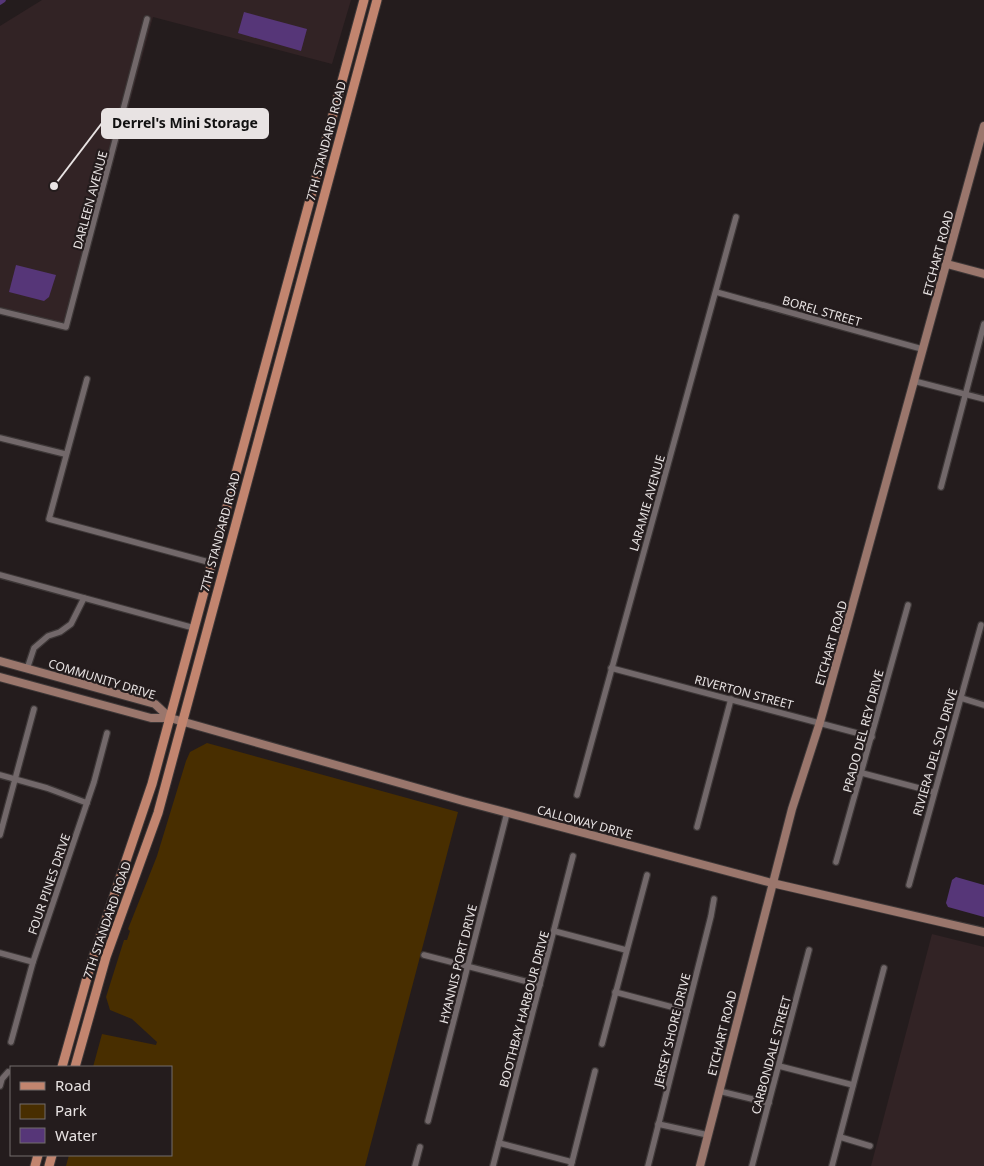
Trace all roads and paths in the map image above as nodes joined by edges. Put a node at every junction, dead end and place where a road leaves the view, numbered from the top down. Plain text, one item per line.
1 (364, 0) edge
2 (377, 0) edge
3 (147, 19) dead end
4 (984, 126) edge
5 (736, 217) dead end
6 (947, 264) junction
7 (984, 274) edge
8 (716, 292) junction
9 (0, 311) edge
10 (984, 324) edge
11 (922, 349) junction
12 (87, 379) dead end
13 (914, 380) junction
14 (966, 394) junction
15 (984, 399) edge
16 (0, 438) edge
17 (65, 454) junction
18 (941, 487) dead end
19 (212, 563) junction
20 (0, 575) edge
21 (84, 598) junction
22 (908, 605) dead end
23 (981, 625) dead end
24 (194, 628) junction
25 (0, 661) edge
26 (27, 668) junction
27 (611, 668) junction
28 (0, 676) edge
29 (961, 698) junction
30 (731, 699) junction
31 (984, 705) edge
32 (34, 709) dead end
33 (170, 718) junction
34 (183, 722) junction
35 (820, 722) junction
36 (107, 733) dead end
37 (872, 737) junction
38 (862, 773) junction
39 (0, 775) edge
40 (15, 779) junction
41 (934, 792) junction
42 (577, 795) dead end
43 (87, 802) junction
44 (507, 813) junction
45 (697, 827) dead end
46 (0, 835) edge
47 (573, 856) dead end
48 (836, 862) dead end
49 (647, 875) dead end
50 (772, 883) junction
51 (908, 885) dead end
52 (714, 899) dead end
53 (554, 931) junction
54 (984, 932) edge
55 (626, 950) junction
56 (809, 950) dead end
57 (0, 953) edge
58 (424, 955) dead end
59 (33, 962) junction
60 (467, 966) junction
61 (884, 968) dead end
62 (540, 985) junction
63 (615, 992) junction
64 (687, 1011) junction
65 (11, 1042) dead end
66 (602, 1044) dead end
67 (62, 1066) edge
68 (75, 1066) edge
69 (779, 1066) junction
70 (595, 1071) dead end
71 (8, 1072) dead end
72 (853, 1084) junction
73 (0, 1086) edge
74 (719, 1091) junction
75 (769, 1103) junction
76 (428, 1120) dead end
77 (658, 1124) junction
78 (708, 1135) junction
79 (840, 1137) junction
80 (499, 1143) junction
81 (870, 1146) dead end
82 (420, 1147) dead end
83 (571, 1164) edge
84 (415, 1166) edge
85 (493, 1166) edge
86 (648, 1166) edge
87 (700, 1166) edge
88 (752, 1166) edge
89 (832, 1166) edge

1 - 19 main road, 7TH STANDARD ROAD
2 - 34 main road, 7TH STANDARD ROAD
3 - 9 street, DARLEEN AVENUE
4 - 6 street, ETCHART ROAD
5 - 8 street, LARAMIE AVENUE
6 - 7 street
6 - 11 street, ETCHART ROAD
8 - 11 street, BOREL STREET
8 - 27 street, LARAMIE AVENUE
10 - 14 street
11 - 13 street, ETCHART ROAD
12 - 17 street
13 - 14 street
13 - 35 street, ETCHART ROAD
14 - 15 street
14 - 18 street
16 - 17 street
17 - 19 street
19 - 24 main road, 7TH STANDARD ROAD
20 - 21 street
21 - 24 street
21 - 26 street
22 - 37 street, PRADO DEL REY DRIVE
23 - 29 street, RIVIERA DEL SOL DRIVE
24 - 33 main road, 7TH STANDARD ROAD
25 - 26 street, COMMUNITY DRIVE
26 - 33 street, COMMUNITY DRIVE
27 - 30 street, RIVERTON STREET
27 - 42 street, LARAMIE AVENUE
28 - 33 street, COMMUNITY DRIVE
29 - 31 street
29 - 41 street, RIVIERA DEL SOL DRIVE
30 - 35 street, RIVERTON STREET
30 - 45 street
32 - 40 street
33 - 34 street, CALLOWAY DRIVE
33 - 67 main road, 7TH STANDARD ROAD
34 - 44 street, CALLOWAY DRIVE
34 - 68 main road, 7TH STANDARD ROAD
35 - 37 street, RIVERTON STREET
35 - 50 street, ETCHART ROAD
36 - 43 street, FOUR PINES DRIVE
37 - 38 street, PRADO DEL REY DRIVE
38 - 41 street
38 - 48 street, PRADO DEL REY DRIVE
39 - 40 street
40 - 43 street
40 - 46 street
41 - 51 street, RIVIERA DEL SOL DRIVE
43 - 59 street, FOUR PINES DRIVE
44 - 50 street, CALLOWAY DRIVE
44 - 60 street, HYANNIS PORT DRIVE
47 - 53 street, BOOTHBAY HARBOUR DRIVE
49 - 55 street
50 - 54 street, CALLOWAY DRIVE
50 - 74 street, ETCHART ROAD
52 - 64 street, JERSEY SHORE DRIVE
53 - 55 street
53 - 62 street, BOOTHBAY HARBOUR DRIVE
55 - 63 street
56 - 69 street, CARBONDALE STREET
57 - 59 street
58 - 60 street
59 - 65 street, FOUR PINES DRIVE
60 - 62 street
60 - 76 street, HYANNIS PORT DRIVE
61 - 72 street
62 - 80 street, BOOTHBAY HARBOUR DRIVE
63 - 64 street
63 - 66 street
64 - 77 street, JERSEY SHORE DRIVE
69 - 72 street
69 - 75 street, CARBONDALE STREET
70 - 83 street
71 - 73 street
72 - 79 street
74 - 75 street
74 - 78 street, ETCHART ROAD
75 - 88 street, CARBONDALE STREET
77 - 78 street
77 - 86 street, JERSEY SHORE DRIVE
78 - 87 street, ETCHART ROAD
79 - 81 street
79 - 89 street
80 - 83 street
80 - 85 street, BOOTHBAY HARBOUR DRIVE
82 - 84 street

